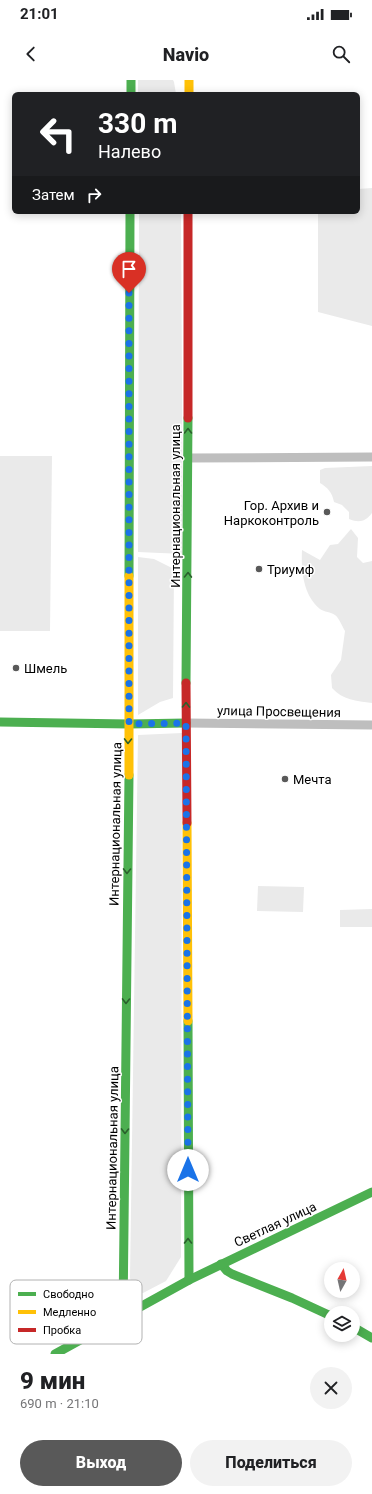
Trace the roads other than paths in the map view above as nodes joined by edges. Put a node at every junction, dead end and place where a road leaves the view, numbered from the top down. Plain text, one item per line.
1 (131, 80) edge
2 (189, 80) edge
3 (131, 92) edge
4 (189, 92) edge
5 (130, 214) edge
6 (188, 214) edge
7 (372, 457) edge
8 (187, 458) junction
9 (0, 722) edge
10 (186, 723) junction
11 (129, 724) junction
12 (372, 725) edge
13 (372, 1192) edge
14 (221, 1264) junction
15 (123, 1280) edge
16 (188, 1280) junction
17 (142, 1305) edge
18 (324, 1313) edge
19 (360, 1332) edge
20 (372, 1338) edge
21 (73, 1344) edge
22 (55, 1354) edge

1 - 3 main road
2 - 4 main road
5 - 11 main road, Интернациональная улица
8 -> 6 main road, Интернациональная улица
7 - 8 street
10 -> 8 main road, Интернациональная улица
9 - 11 main road
10 - 11 main road
10 - 12 street, улица Просвещения
16 -> 10 main road, Интернациональная улица
11 -> 15 main road, Интернациональная улица
13 - 14 main road, Светлая улица
14 - 16 main road, Светлая улица
14 - 18 main road
16 - 17 main road, Светлая улица
19 - 20 main road
21 - 22 main road, Светлая улица

